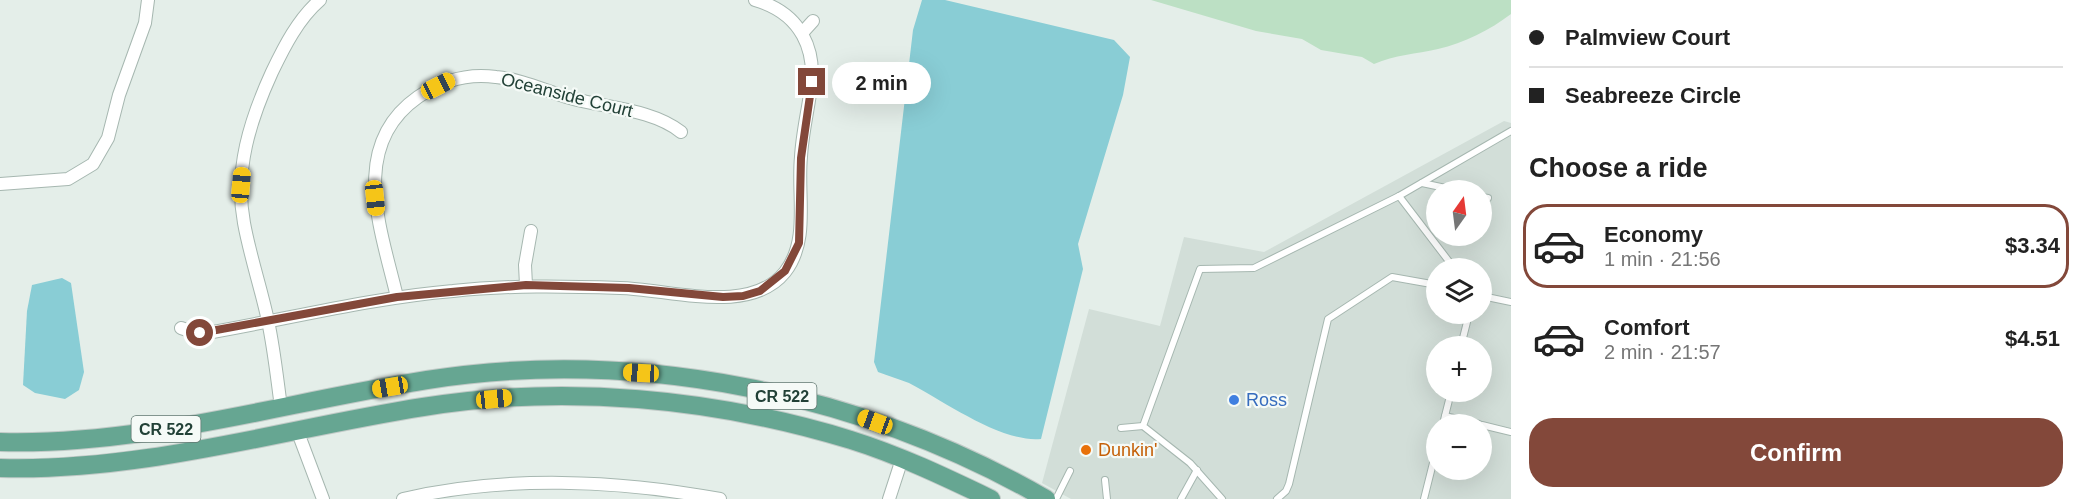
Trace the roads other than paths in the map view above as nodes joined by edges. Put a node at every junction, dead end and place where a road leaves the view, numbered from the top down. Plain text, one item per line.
1 (148, 0) edge
2 (320, 0) edge
3 (755, 0) edge
4 (813, 21) dead end
5 (803, 32) junction
6 (1511, 131) edge
7 (681, 132) dead end
8 (1421, 183) junction
9 (0, 184) edge
10 (1426, 184) edge
11 (1399, 196) junction
12 (531, 231) dead end
13 (1446, 258) edge
14 (1426, 283) edge
15 (526, 285) junction
16 (397, 297) junction
17 (1492, 298) edge
18 (1511, 302) edge
19 (269, 322) junction
20 (181, 328) dead end
21 (330, 397) junction
22 (281, 407) junction
23 (1143, 426) junction
24 (1492, 428) edge
25 (297, 429) junction
26 (1121, 429) dead end
27 (1511, 432) edge
28 (246, 440) junction
29 (0, 442) edge
30 (902, 459) junction
31 (0, 468) edge
32 (1197, 470) junction
33 (1071, 471) dead end
34 (1105, 480) dead end
35 (1429, 480) edge
36 (474, 494) edge
37 (323, 499) edge
38 (403, 499) edge
39 (720, 499) edge
40 (889, 499) edge
41 (991, 499) edge
42 (1046, 499) edge
43 (1056, 499) edge
44 (1107, 499) edge
45 (1180, 499) edge
46 (1222, 499) edge
47 (1277, 499) edge
48 (1424, 499) edge

1 - 9 street
2 - 19 street
3 - 5 street
4 - 5 street
5 - 15 street
6 - 8 lane
7 - 16 street, Oceanside Court
8 - 10 lane
8 - 11 lane
11 - 13 lane
11 - 23 lane
12 - 15 street
14 - 47 lane
15 - 16 street
16 - 19 street
17 - 18 lane
19 - 20 street
19 - 22 street
21 - 22 main road, CR 522
21 - 25 main road
21 - 42 main road, CR 522
22 - 28 main road
22 - 29 main road, CR 522
23 - 26 lane
23 - 32 lane
24 - 27 lane
25 - 28 main road, CR 522
25 - 30 main road, CR 522
25 - 37 street
28 - 31 main road, CR 522
30 - 40 street
30 - 41 main road, CR 522
32 - 45 lane
32 - 46 lane
33 - 43 lane
34 - 44 lane
35 - 48 lane
36 - 38 street
36 - 39 street

